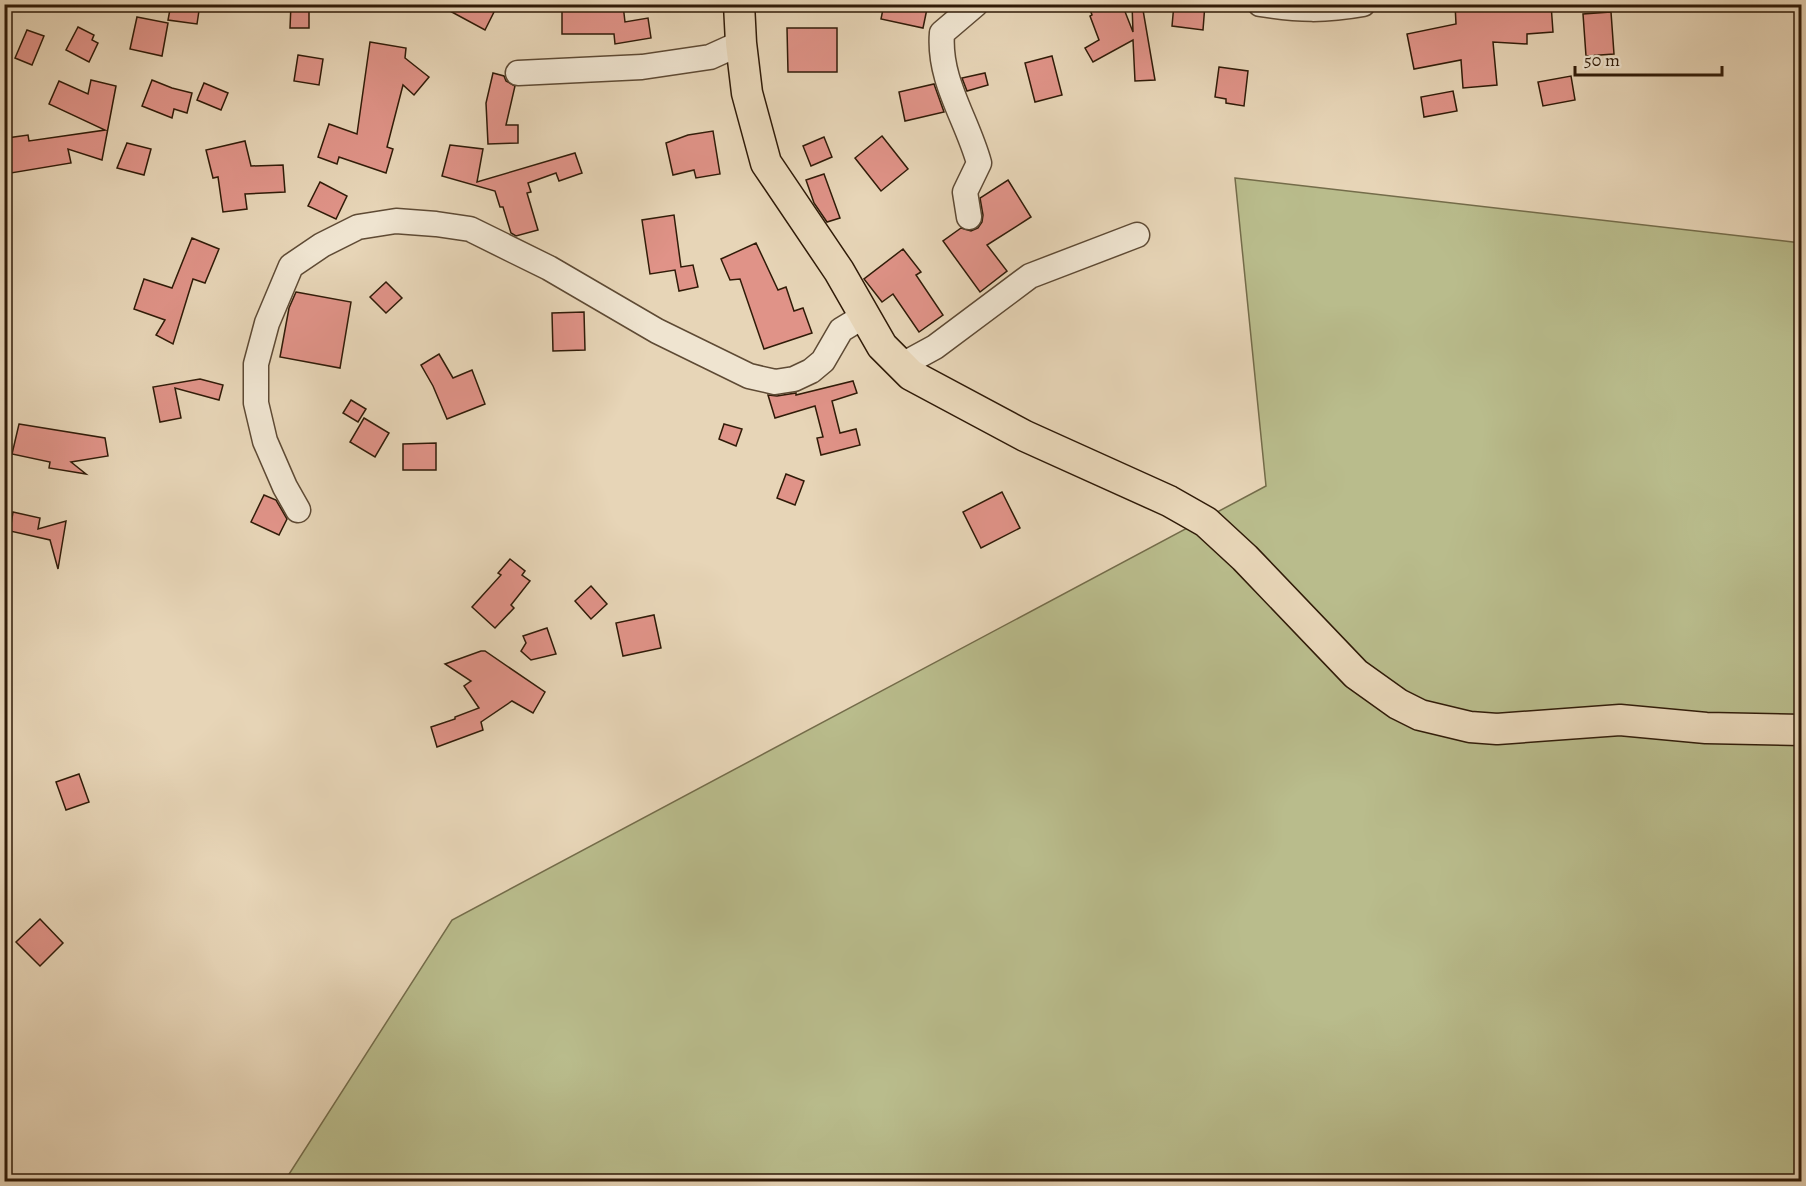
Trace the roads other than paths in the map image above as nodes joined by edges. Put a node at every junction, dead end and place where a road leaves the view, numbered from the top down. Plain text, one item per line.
1 (739, 4) edge
2 (976, 4) edge
3 (1260, 4) edge
4 (1363, 4) edge
5 (1303, 7) edge
6 (741, 43) junction
7 (518, 73) dead end
8 (969, 217) dead end
9 (1137, 235) dead end
10 (864, 316) junction
11 (902, 365) junction
12 (298, 510) dead end
13 (1802, 730) edge

1 - 6 main road
2 - 8 street
3 - 5 street
4 - 5 street
6 - 7 street
6 - 10 main road
9 - 11 street
10 - 11 main road
10 - 12 street
11 - 13 main road

